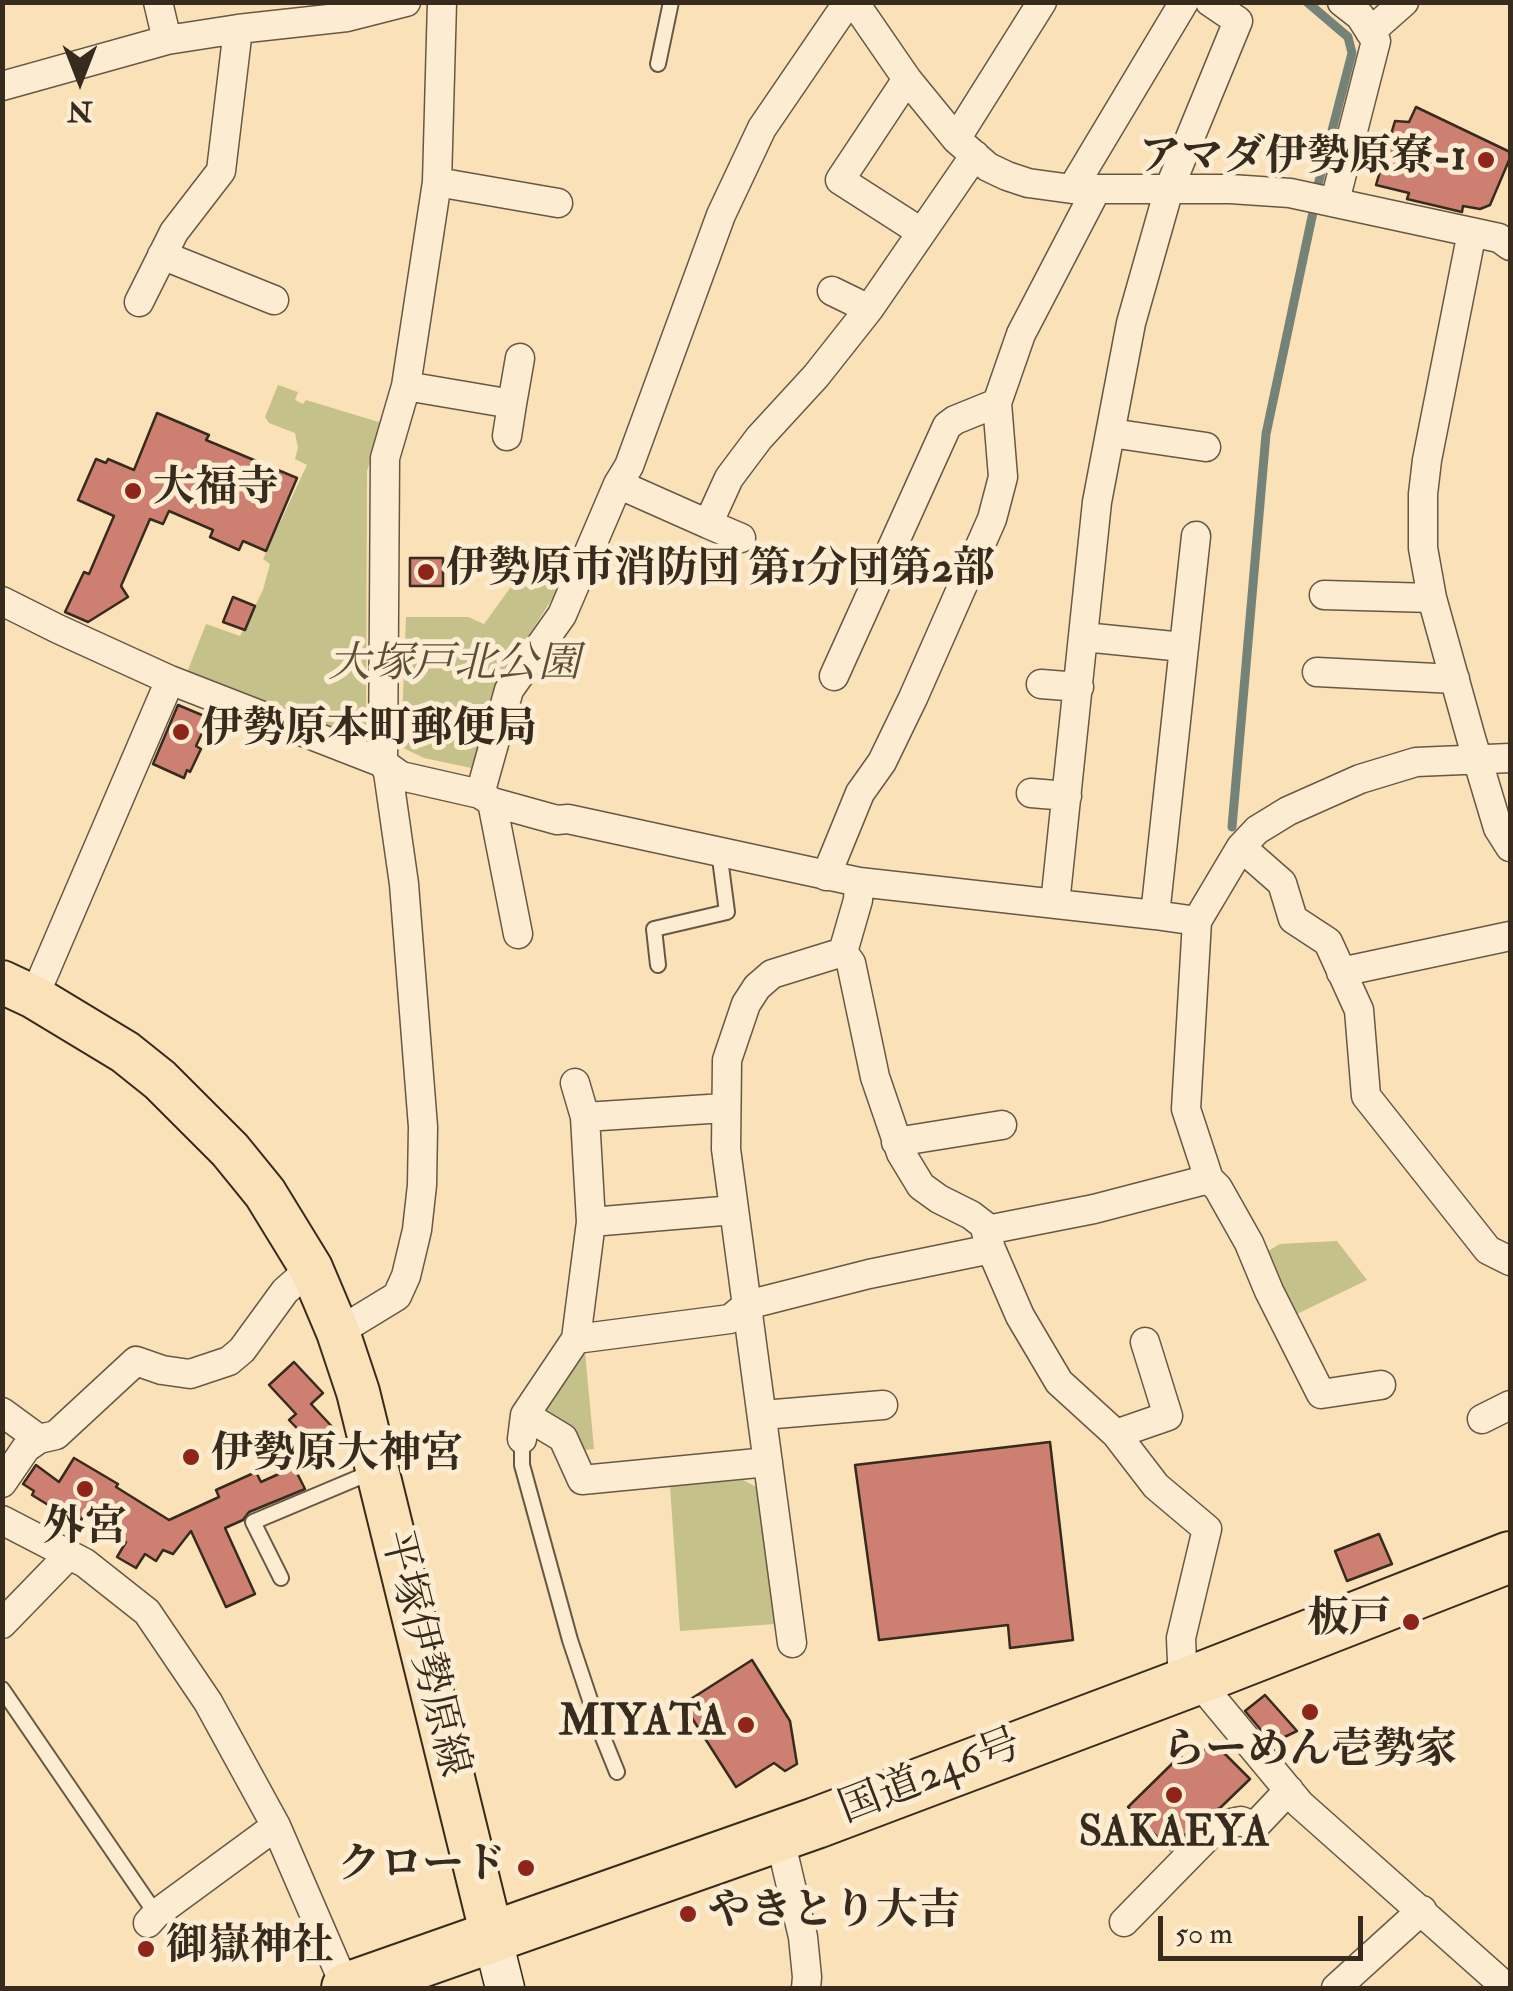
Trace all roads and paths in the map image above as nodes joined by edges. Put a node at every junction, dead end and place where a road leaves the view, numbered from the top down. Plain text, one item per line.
1 (158, 2) edge
2 (406, 2) edge
3 (442, 2) edge
4 (671, 2) edge
5 (886, 2) edge
6 (1042, 2) edge
7 (1184, 2) edge
8 (1210, 2) edge
9 (1342, 2) edge
10 (1404, 2) edge
11 (857, 10) edge
12 (238, 29) junction
13 (1370, 32) junction
14 (167, 40) junction
15 (658, 64) dead end
16 (907, 79) junction
17 (2, 86) edge
18 (965, 147) junction
19 (438, 182) junction
20 (1084, 190) junction
21 (1170, 190) junction
22 (1335, 201) junction
23 (558, 204) dead end
24 (921, 232) junction
25 (1498, 232) edge
26 (162, 255) junction
27 (832, 291) dead end
28 (274, 300) dead end
29 (139, 302) dead end
30 (869, 308) junction
31 (520, 358) dead end
32 (406, 386) junction
33 (996, 403) junction
34 (512, 404) junction
35 (1111, 433) junction
36 (507, 436) dead end
37 (1206, 447) dead end
38 (618, 484) junction
39 (708, 524) junction
40 (1196, 536) dead end
41 (741, 538) dead end
42 (1341, 589) dead end
43 (1432, 598) junction
44 (2, 600) edge
45 (1084, 637) junction
46 (1184, 647) junction
47 (834, 676) dead end
48 (1455, 678) junction
49 (1324, 679) dead end
50 (170, 680) junction
51 (1041, 684) dead end
52 (1078, 687) junction
53 (1478, 758) junction
54 (1510, 758) edge
55 (383, 763) junction
56 (1032, 793) dead end
57 (1067, 796) junction
58 (486, 798) junction
59 (1241, 848) junction
60 (1510, 848) edge
61 (719, 851) junction
62 (826, 876) junction
63 (859, 882) junction
64 (1055, 904) junction
65 (1155, 914) junction
66 (1197, 921) junction
67 (518, 934) dead end
68 (1510, 936) edge
69 (844, 952) junction
70 (658, 965) dead end
71 (1342, 972) junction
72 (18, 990) edge
73 (574, 1084) dead end
74 (724, 1108) junction
75 (585, 1118) junction
76 (1002, 1125) dead end
77 (896, 1142) junction
78 (1210, 1179) junction
79 (734, 1210) junction
80 (591, 1222) junction
81 (989, 1240) junction
82 (1510, 1262) edge
83 (311, 1268) junction
84 (747, 1305) junction
85 (338, 1332) junction
86 (576, 1339) junction
87 (1145, 1342) dead end
88 (1381, 1385) dead end
89 (883, 1404) dead end
90 (1510, 1405) edge
91 (2, 1412) edge
92 (763, 1415) junction
93 (1482, 1420) dead end
94 (523, 1427) junction
95 (1116, 1434) junction
96 (39, 1440) junction
97 (768, 1462) junction
98 (377, 1470) junction
99 (2, 1484) edge
100 (2, 1520) edge
101 (69, 1555) junction
102 (1510, 1556) edge
103 (280, 1578) dead end
104 (2, 1624) edge
105 (792, 1643) dead end
106 (1194, 1680) junction
107 (2, 1688) edge
108 (617, 1772) dead end
109 (1289, 1790) junction
110 (276, 1826) junction
111 (779, 1835) junction
112 (1422, 1910) junction
113 (152, 1918) joint
114 (1124, 1922) dead end
115 (492, 1936) junction
116 (811, 1985) edge
117 (347, 1988) edge
118 (505, 1988) edge
119 (1336, 1988) edge
120 (1508, 1988) edge

1 - 14 street
2 - 12 street
3 - 19 street
4 - 15 lane
5 - 11 street
6 - 18 street
7 - 20 street
8 - 21 street
9 - 13 street
10 - 13 street
11 - 16 street
11 - 38 street
12 - 14 street
12 - 26 street
13 - 22 street
14 - 17 street
16 - 18 street
16 - 24 street
18 - 20 street
18 - 24 street
19 - 23 street
19 - 32 street
20 - 21 street
20 - 33 street
21 - 22 street
21 - 35 street
22 - 25 street
24 - 30 street
25 - 43 street
26 - 28 street
26 - 29 street
27 - 30 street
30 - 39 street
31 - 34 street
32 - 34 street
32 - 55 street
33 - 47 street
33 - 62 street
34 - 36 street
35 - 37 street
35 - 45 street
38 - 39 street
38 - 58 street
39 - 41 street
40 - 46 street
42 - 43 street
43 - 48 street
44 - 50 street
45 - 46 street
45 - 52 street
46 - 65 street
48 - 49 street
48 - 53 street
50 - 55 street
50 - 72 street
51 - 52 street
52 - 57 street
53 - 54 street
53 - 59 street
53 - 60 street
55 - 58 street
55 - 85 street
56 - 57 street
57 - 64 street
58 - 61 street
58 - 67 street
59 - 66 street
59 - 71 street
61 - 62 street
61 - 70 lane
62 - 63 street
63 - 64 street
63 - 69 street
64 - 65 street
65 - 66 street
66 - 78 street
68 - 71 street
69 - 74 street
69 - 77 street
71 - 82 street
72 - 83 main road, 平塚伊勢原線
73 - 75 street
74 - 75 street
74 - 79 street
75 - 80 street
76 - 77 street
77 - 81 street
78 - 81 street
78 - 88 street
79 - 80 street
79 - 84 street
80 - 86 street
81 - 84 street
81 - 95 street
83 - 85 main road, 平塚伊勢原線
83 - 96 street
84 - 86 street
84 - 92 street
85 - 98 main road, 平塚伊勢原線
86 - 94 street
87 - 95 street
89 - 92 street
90 - 93 street
91 - 96 street
92 - 97 street
94 - 97 street
94 - 108 lane
95 - 106 street
96 - 99 street
97 - 105 street
98 - 103 lane
98 - 115 main road, 平塚伊勢原線
100 - 101 street
101 - 104 street
101 - 110 street
102 - 106 highway, 国道246号
106 - 109 street
106 - 111 highway, 国道246号
107 - 113 lane
109 - 112 street
109 - 114 street
110 - 113 street
110 - 117 street
111 - 115 highway, 国道246号
111 - 116 street
112 - 119 street
112 - 120 street
115 - 117 highway, 国道246号
115 - 118 street

